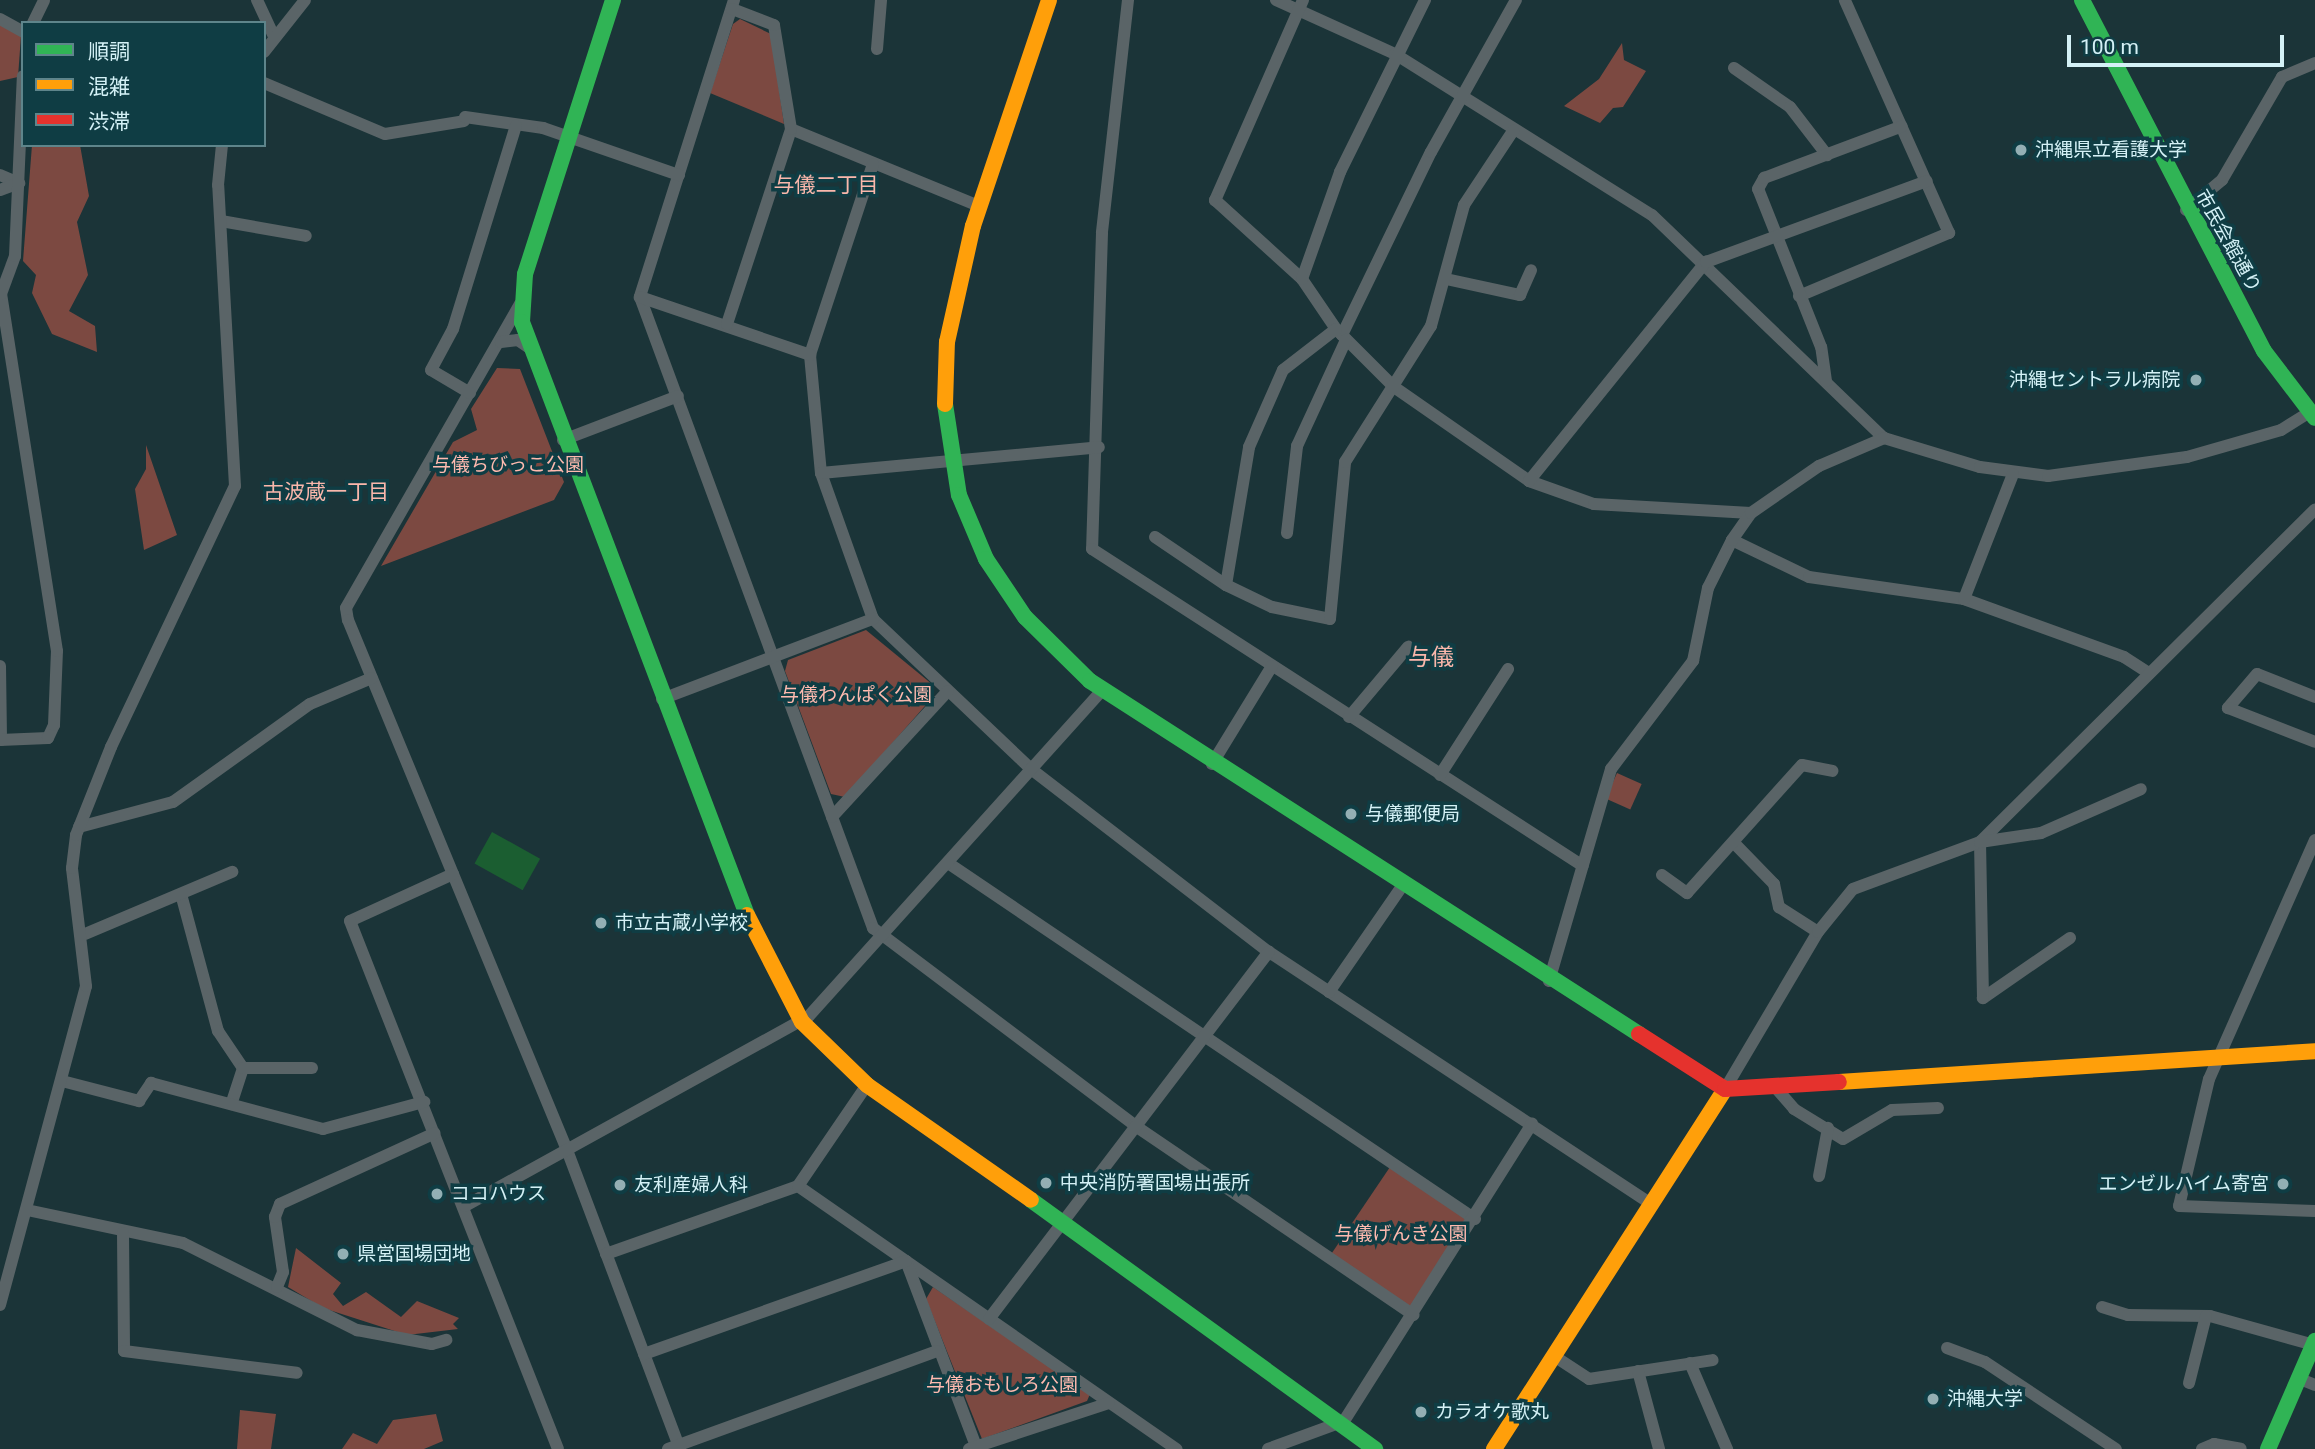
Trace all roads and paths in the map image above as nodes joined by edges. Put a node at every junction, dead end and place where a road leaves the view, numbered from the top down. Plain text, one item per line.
1 (44, 0) edge
2 (257, 0) edge
3 (305, 0) edge
4 (613, 0) edge
5 (881, 0) edge
6 (1049, 0) edge
7 (1128, 0) edge
8 (1276, 0) edge
9 (1425, 0) edge
10 (1516, 0) edge
11 (1845, 0) edge
12 (2082, 0) edge
13 (733, 4) edge
14 (1301, 5) edge
15 (0, 19) edge
16 (34, 21) edge
17 (21, 31) edge
18 (273, 35) junction
19 (266, 48) edge
20 (877, 49) dead end
21 (1395, 54) junction
22 (2315, 63) edge
23 (1734, 68) dead end
24 (266, 84) edge
25 (1462, 100) junction
26 (516, 126) junction
27 (1902, 126) junction
28 (791, 129) junction
29 (21, 130) edge
30 (1513, 131) junction
31 (568, 138) junction
32 (222, 147) edge
33 (1827, 155) junction
34 (873, 164) junction
35 (679, 174) junction
36 (0, 175) edge
37 (1927, 181) junction
38 (19, 183) junction
39 (0, 190) edge
40 (979, 206) junction
41 (2186, 209) junction
42 (221, 221) junction
43 (306, 236) dead end
44 (1777, 239) junction
45 (1706, 262) junction
46 (1531, 270) dead end
47 (1302, 279) junction
48 (1446, 279) junction
49 (1, 294) edge
50 (1799, 296) junction
51 (640, 297) junction
52 (520, 304) junction
53 (727, 324) junction
54 (1341, 334) junction
55 (500, 342) junction
56 (528, 347) junction
57 (810, 355) junction
58 (1826, 381) junction
59 (1394, 387) junction
60 (470, 393) junction
61 (678, 396) junction
62 (2313, 415) edge
63 (1884, 438) junction
64 (563, 440) junction
65 (1099, 447) junction
66 (950, 458) junction
67 (821, 473) junction
68 (2013, 474) junction
69 (1529, 481) junction
70 (2315, 509) edge
71 (1751, 513) junction
72 (1287, 533) dead end
73 (1155, 537) dead end
74 (1732, 540) junction
75 (1226, 585) junction
76 (1964, 599) junction
77 (873, 619) junction
78 (1408, 647) dead end
79 (774, 660) junction
80 (1272, 666) junction
81 (0, 667) edge
82 (1508, 670) dead end
83 (2149, 673) junction
84 (372, 678) junction
85 (1102, 690) junction
86 (948, 691) junction
87 (2315, 697) edge
88 (662, 699) junction
89 (1349, 717) junction
90 (0, 740) edge
91 (2315, 742) edge
92 (1212, 764) junction
93 (1031, 769) junction
94 (1832, 771) dead end
95 (1440, 775) junction
96 (2141, 789) dead end
97 (832, 817) junction
98 (79, 827) junction
99 (2315, 841) edge
100 (1980, 842) junction
101 (1735, 844) junction
102 (948, 863) junction
103 (1584, 866) junction
104 (232, 872) dead end
105 (453, 874) junction
106 (1662, 875) dead end
107 (1402, 886) junction
108 (181, 894) junction
109 (1818, 932) junction
110 (85, 934) junction
111 (881, 937) junction
112 (2070, 938) dead end
113 (1269, 952) junction
114 (1549, 981) junction
115 (1329, 992) junction
116 (802, 1022) junction
117 (1201, 1039) junction
118 (2315, 1051) edge
119 (2220, 1056) junction
120 (243, 1068) junction
121 (312, 1068) dead end
122 (62, 1081) junction
123 (867, 1085) junction
124 (1726, 1088) junction
125 (1776, 1088) junction
126 (424, 1102) junction
127 (231, 1104) junction
128 (1938, 1108) dead end
129 (1532, 1124) junction
130 (1134, 1125) junction
131 (1828, 1128) junction
132 (435, 1133) junction
133 (567, 1150) junction
134 (1819, 1176) dead end
135 (798, 1186) junction
136 (1650, 1203) junction
137 (465, 1206) junction
138 (27, 1210) junction
139 (2315, 1211) edge
140 (1475, 1219) junction
141 (1062, 1223) junction
142 (122, 1233) junction
143 (606, 1254) junction
144 (906, 1261) junction
145 (277, 1287) junction
146 (0, 1306) edge
147 (2102, 1307) dead end
148 (1414, 1315) junction
149 (2206, 1316) junction
150 (989, 1319) junction
151 (446, 1340) dead end
152 (2314, 1343) edge
153 (1947, 1348) dead end
154 (937, 1351) junction
155 (644, 1354) junction
156 (1554, 1356) junction
157 (1713, 1360) dead end
158 (1690, 1363) junction
159 (1639, 1371) junction
160 (296, 1373) dead end
161 (2308, 1382) edge
162 (2189, 1383) dead end
163 (1109, 1403) junction
164 (1344, 1421) junction
165 (675, 1448) edge
166 (973, 1448) edge
167 (558, 1449) edge
168 (1177, 1449) edge
169 (1268, 1449) edge
170 (1375, 1449) edge
171 (1494, 1449) edge
172 (1658, 1449) edge
173 (1727, 1449) edge
174 (2116, 1449) edge
175 (2202, 1449) edge
176 (2241, 1449) edge
177 (2269, 1449) edge

1 - 16 street
2 - 18 street
3 - 18 street
4 - 31 street
5 - 20 street
6 - 40 street
7 - 65 street
8 - 14 street
9 - 21 street
10 - 25 street
11 - 27 street
12 - 41 street, 市民会館通り
13 - 28 street
13 - 35 street
14 - 21 street
14 - 47 street
15 - 17 street
18 - 19 street
21 - 25 street
21 - 47 street
22 - 41 street
23 - 33 street
24 - 26 street
25 - 30 street
25 - 54 street
26 - 31 street
26 - 60 street
27 - 33 street
27 - 37 street
28 - 34 street
28 - 53 street
29 - 38 street
30 - 45 street
30 - 48 street
31 - 35 street
31 - 52 street
32 - 42 street
33 - 44 street
34 - 40 street
34 - 57 street
35 - 51 street
36 - 38 street
37 - 44 street
37 - 50 street
38 - 39 street
38 - 49 street
40 - 66 street
41 - 62 street, 市民会館通り
42 - 43 street
42 - 98 street
44 - 45 street
44 - 50 street
45 - 58 street
45 - 69 street
46 - 48 street
47 - 54 street
48 - 59 street
49 - 90 street
50 - 58 street
51 - 53 street
51 - 61 street
52 - 55 street
52 - 56 street
53 - 57 street
54 - 59 street
54 - 72 street
54 - 75 street
55 - 56 street
55 - 60 street
56 - 64 street
57 - 67 street
58 - 63 street
59 - 69 street
59 - 75 street
60 - 84 street
61 - 64 street
61 - 79 street
62 - 68 street
63 - 68 street
63 - 71 street
64 - 88 street
65 - 66 street
65 - 80 street
66 - 67 street
66 - 85 street
67 - 77 street
68 - 76 street
69 - 71 street
70 - 83 street
71 - 74 street
73 - 75 street
74 - 76 street
74 - 103 street
76 - 83 street
77 - 79 street
77 - 86 street
78 - 89 street
79 - 88 street
79 - 97 street
80 - 89 street
80 - 92 street
81 - 90 street
82 - 95 street
83 - 100 street
84 - 98 street
84 - 105 street
85 - 92 street
85 - 93 street
86 - 93 street
86 - 97 street
87 - 91 street
88 - 116 street
89 - 95 street
92 - 107 street
93 - 102 street
93 - 113 street
94 - 101 street
95 - 103 street
96 - 100 street
97 - 111 street
98 - 110 street
99 - 119 street
100 - 109 street
100 - 112 street
101 - 106 street
101 - 109 street
102 - 111 street
102 - 117 street
103 - 114 street
104 - 108 street
105 - 126 street
105 - 133 street
107 - 114 street
107 - 115 street
108 - 110 street
108 - 120 street
109 - 124 street
110 - 122 street
111 - 116 street
111 - 130 street
113 - 115 street
113 - 117 street
114 - 124 street
115 - 129 street
116 - 123 street
116 - 133 street
117 - 130 street
117 - 140 street
118 - 119 street
119 - 125 street
119 - 139 street
120 - 121 street
120 - 127 street
122 - 127 street
122 - 138 street
123 - 135 street
123 - 141 street
124 - 125 street
124 - 136 street
125 - 131 street
126 - 127 street
126 - 132 street
128 - 131 street
129 - 136 street
129 - 140 street
130 - 141 street
130 - 148 street
131 - 134 street
132 - 137 street
132 - 145 street
133 - 137 street
133 - 143 street
135 - 143 street
135 - 144 street
136 - 156 street
137 - 167 street
138 - 142 street
138 - 146 street
140 - 148 street
141 - 150 street
141 - 164 street
142 - 145 street
142 - 160 street
143 - 155 street
144 - 150 street
144 - 154 street
144 - 155 street
145 - 151 street
147 - 149 street
148 - 164 street
149 - 152 street
149 - 162 street
150 - 163 street
152 - 161 street
153 - 174 street
154 - 165 street
154 - 166 street
155 - 165 street
156 - 159 street
156 - 171 street
157 - 158 street
158 - 159 street
158 - 173 street
159 - 172 street
161 - 177 street
163 - 166 street
163 - 168 street
164 - 169 street
164 - 170 street
175 - 176 street

